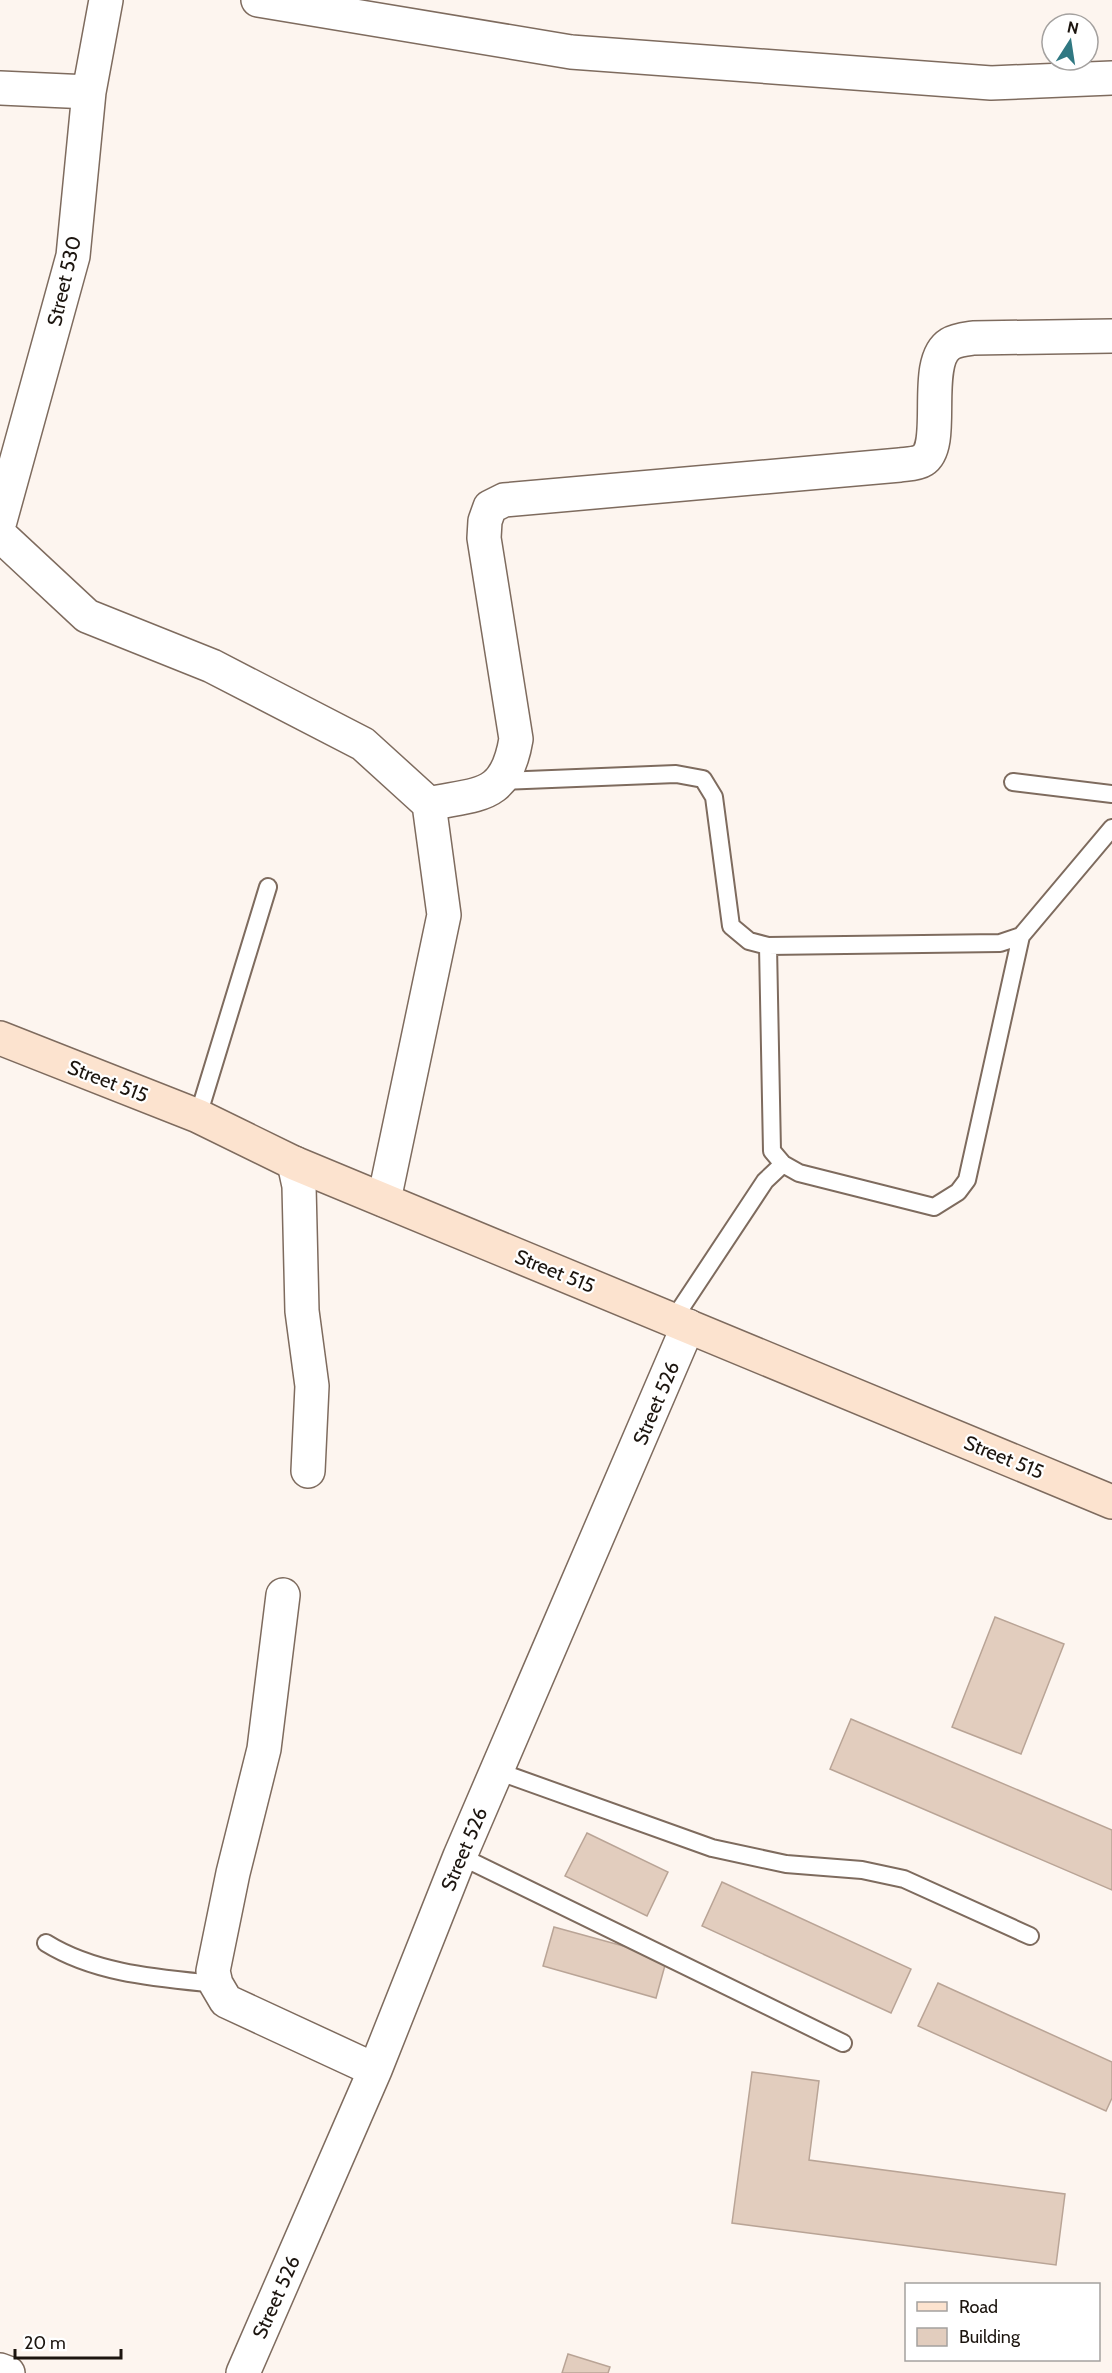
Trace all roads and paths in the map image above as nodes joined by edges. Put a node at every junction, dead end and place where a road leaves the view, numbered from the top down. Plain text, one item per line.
1 (106, 0) edge
2 (258, 0) edge
3 (1112, 78) edge
4 (0, 88) edge
5 (89, 92) junction
6 (1112, 336) edge
7 (0, 521) edge
8 (0, 535) edge
9 (502, 781) junction
10 (1013, 782) dead end
11 (1112, 794) edge
12 (429, 804) junction
13 (1112, 828) edge
14 (268, 887) dead end
15 (1021, 936) junction
16 (768, 946) junction
17 (0, 1038) edge
18 (198, 1116) junction
19 (294, 1163) junction
20 (783, 1164) junction
21 (384, 1200) junction
22 (680, 1323) junction
23 (308, 1471) dead end
24 (1112, 1502) edge
25 (283, 1595) dead end
26 (497, 1771) junction
27 (460, 1856) junction
28 (1029, 1936) dead end
29 (46, 1943) dead end
30 (216, 1984) junction
31 (843, 2043) dead end
32 (375, 2070) junction
33 (0, 2370) edge
34 (8, 2373) edge
35 (243, 2373) edge

1 - 5 street, Street 530
2 - 3 street
4 - 5 street
5 - 7 street, Street 530
6 - 9 street
8 - 12 street
9 - 12 street
9 - 16 lane
10 - 11 lane
12 - 21 street
13 - 15 lane
14 - 18 lane
15 - 16 lane
15 - 20 lane
16 - 20 lane
17 - 18 street, Street 515
18 - 19 street, Street 515
19 - 21 street, Street 515
19 - 23 street
20 - 22 lane
21 - 22 street, Street 515
22 - 24 street, Street 515
22 - 26 street, Street 526
25 - 30 street
26 - 27 street, Street 526
26 - 28 lane
27 - 31 lane
27 - 32 street, Street 526
29 - 30 lane
30 - 32 street
32 - 35 street, Street 526
33 - 34 street

